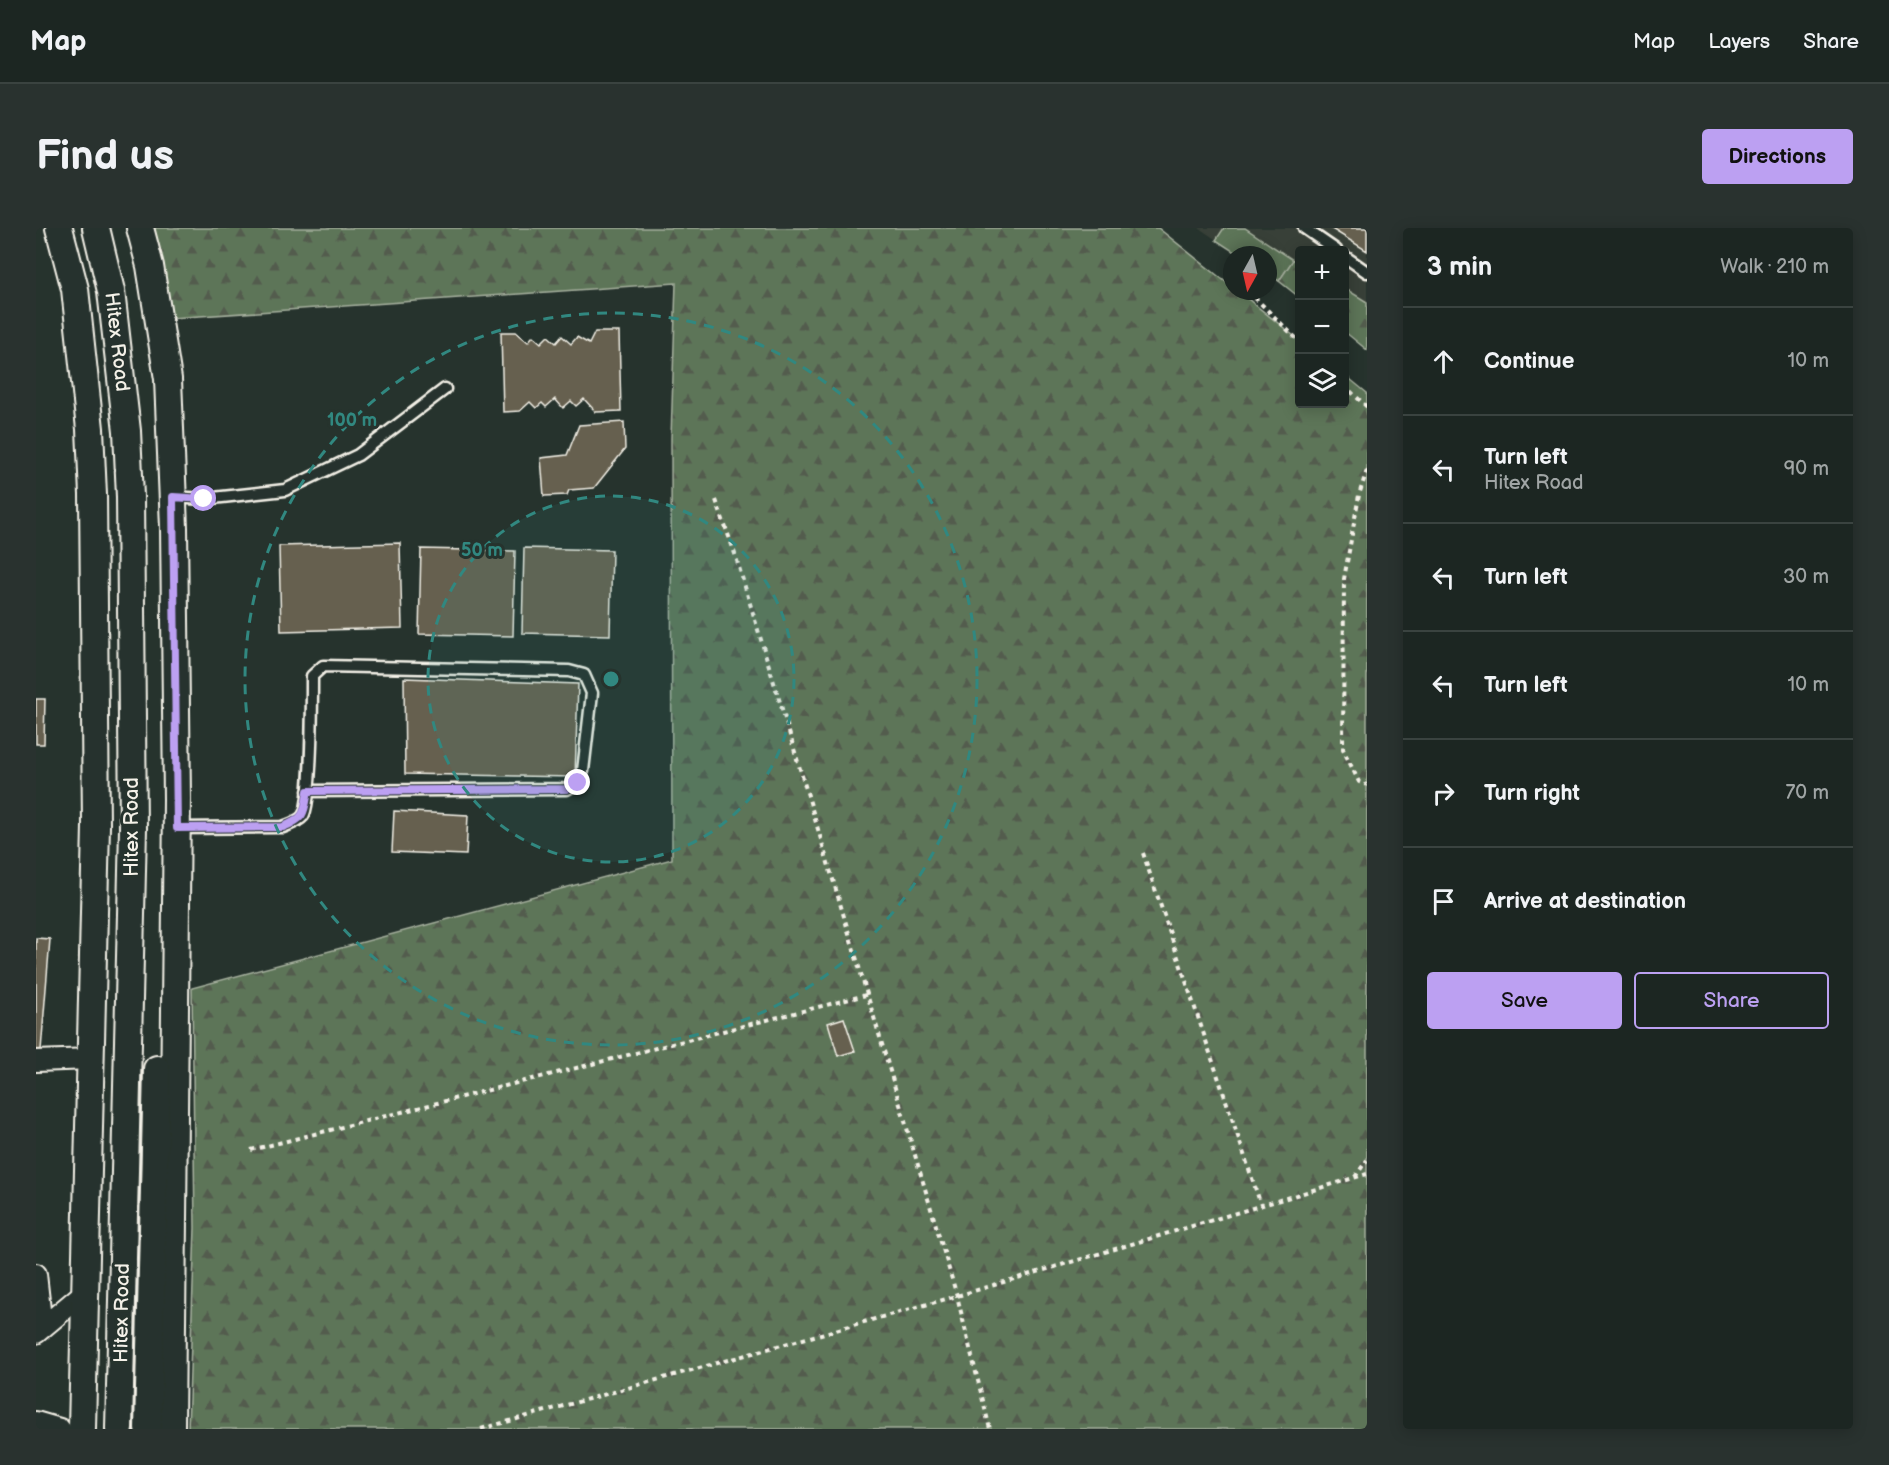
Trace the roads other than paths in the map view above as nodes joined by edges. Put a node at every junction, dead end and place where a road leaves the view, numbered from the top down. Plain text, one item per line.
1 (59, 228) edge
2 (96, 228) edge
3 (128, 228) edge
4 (140, 228) edge
5 (1304, 228) edge
6 (1330, 246) edge
7 (1349, 259) edge
8 (1367, 272) edge
9 (445, 389) dead end
10 (173, 497) junction
11 (308, 791) junction
12 (177, 828) junction
13 (91, 1059) junction
14 (36, 1060) edge
15 (36, 1274) edge
16 (85, 1292) junction
17 (39, 1330) edge
18 (36, 1422) edge
19 (60, 1429) edge
20 (82, 1429) edge
21 (119, 1429) edge
22 (148, 1429) edge
23 (171, 1429) edge

1 - 13 street, Hitex Road
2 - 21 street, Hitex Road
3 - 22 street, Hitex Road
4 - 10 street
5 - 6 lane
7 - 8 lane
9 - 10 lane
10 - 12 street
11 - 11 lane
11 - 12 lane
12 - 23 street
13 - 14 street
13 - 16 street, Hitex Road
15 - 17 street
16 - 17 street
16 - 20 street, Hitex Road
18 - 19 street

